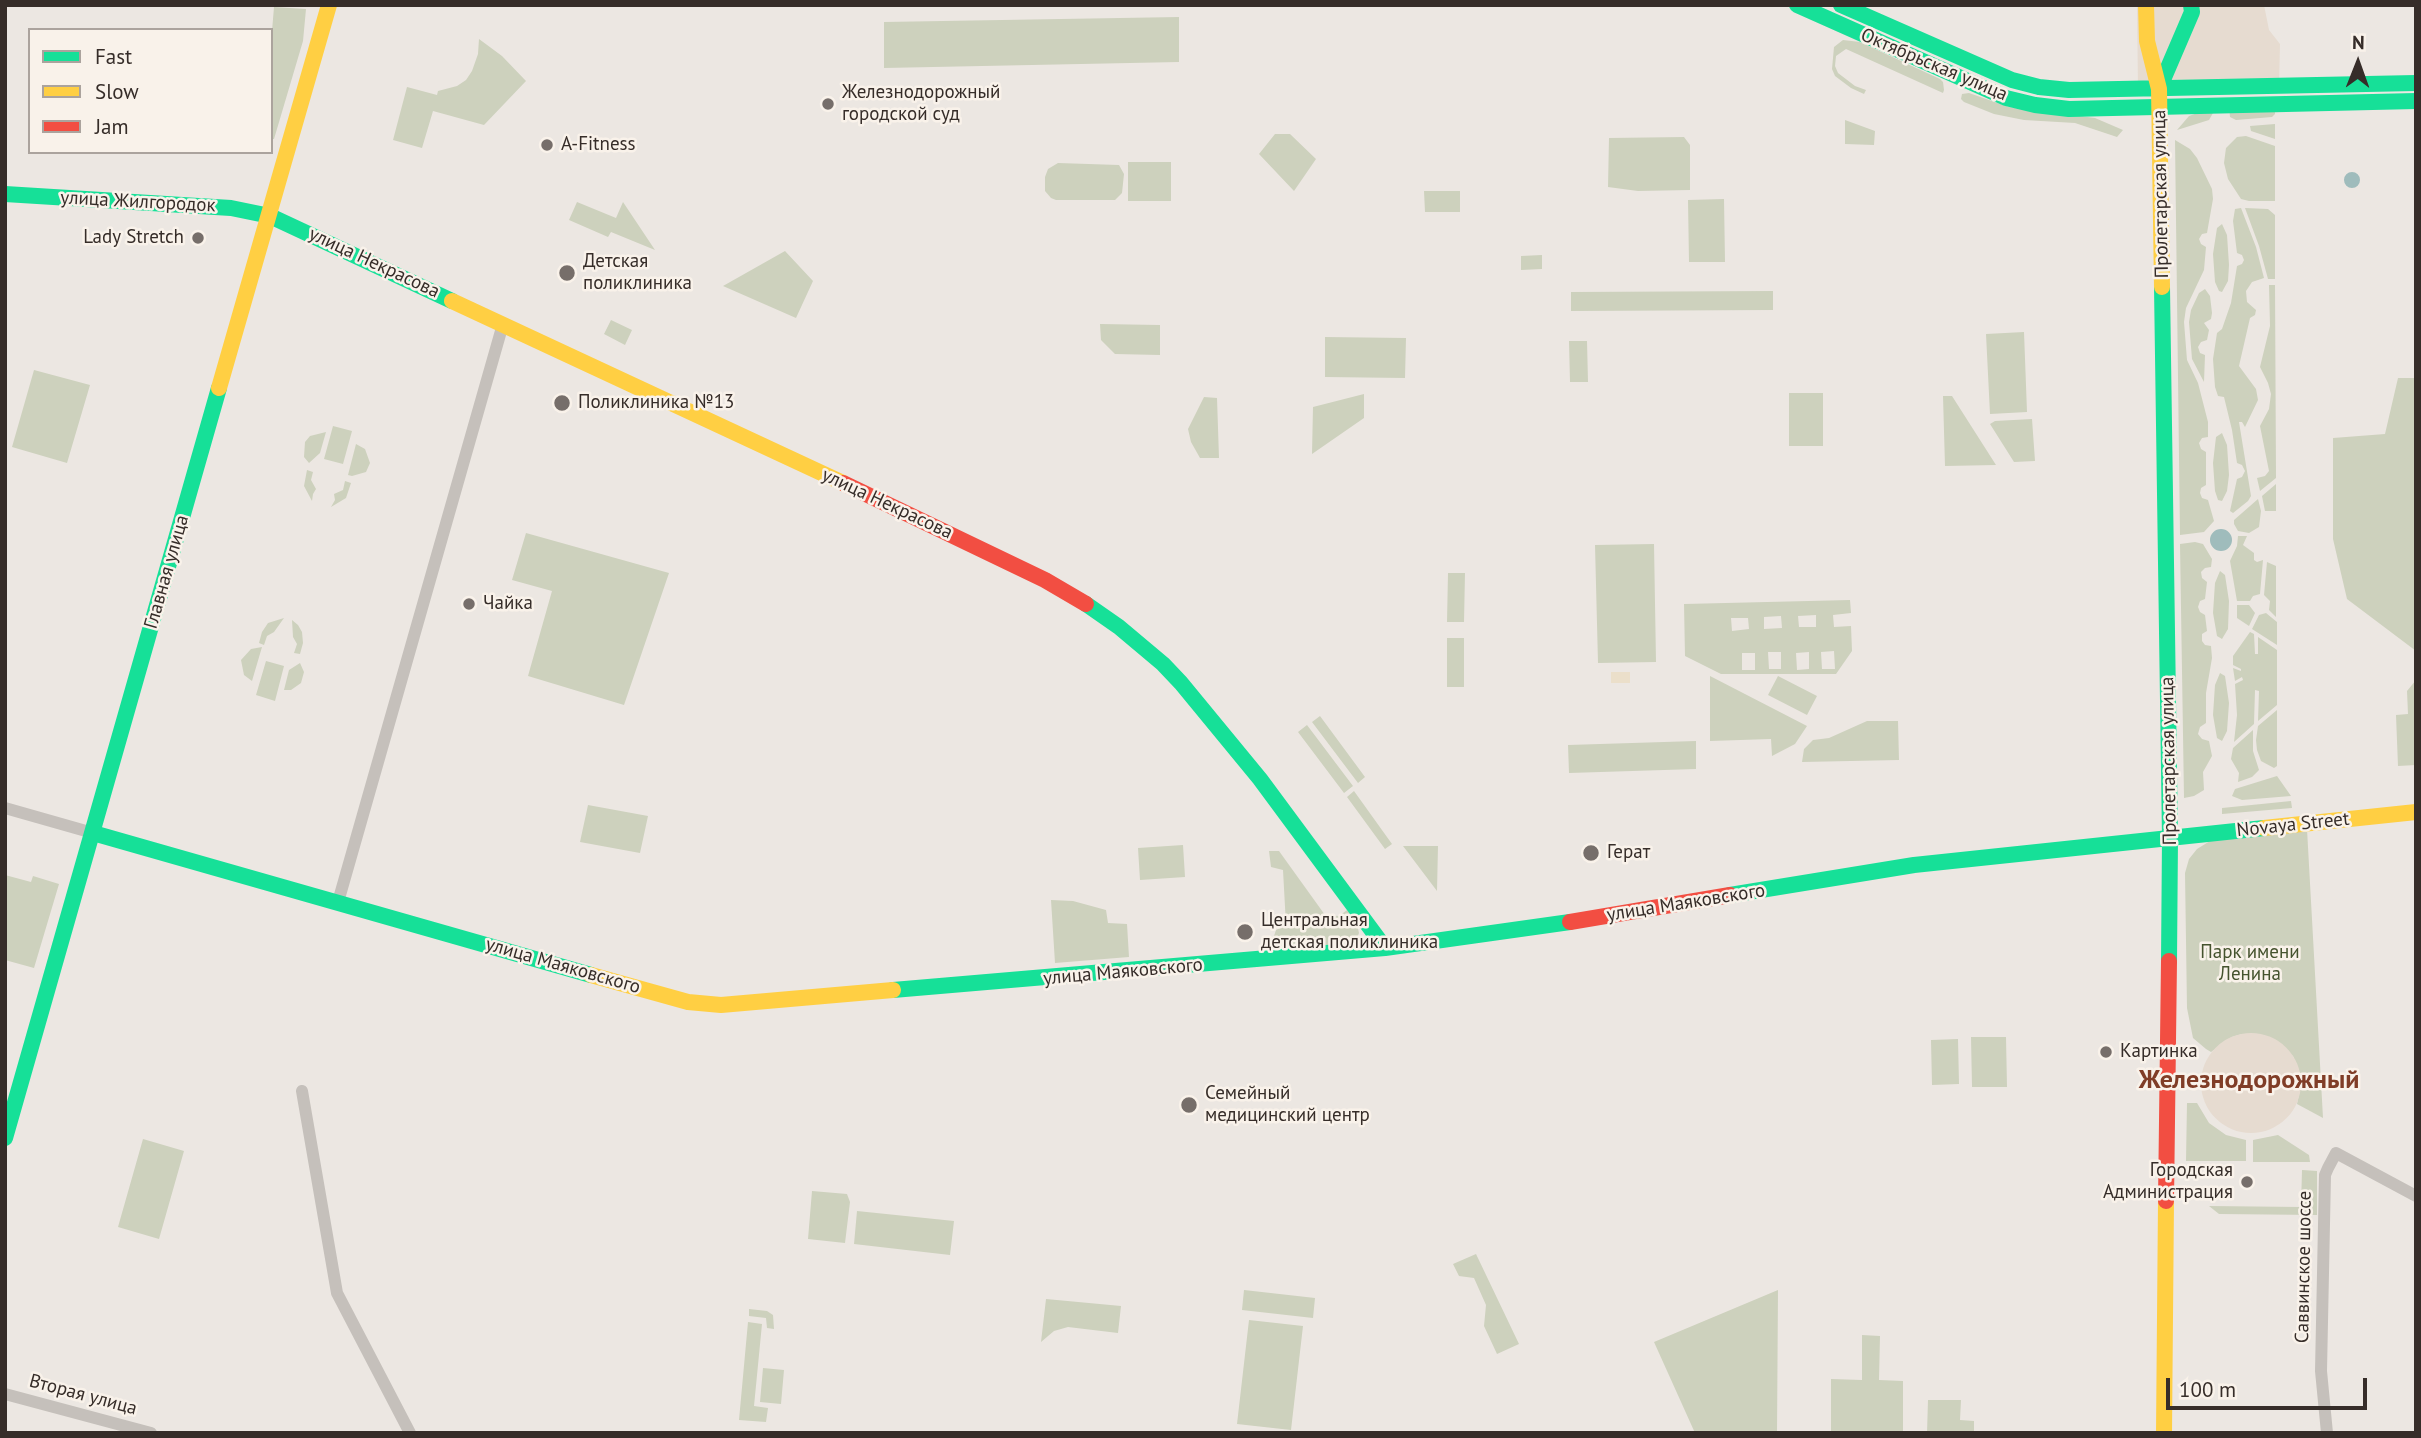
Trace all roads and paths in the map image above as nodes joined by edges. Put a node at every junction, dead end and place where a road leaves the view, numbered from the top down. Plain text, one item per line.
1 (329, 5) edge
2 (1797, 5) edge
3 (1841, 5) edge
4 (2146, 5) edge
5 (2192, 5) edge
6 (2147, 41) junction
7 (2179, 41) junction
8 (2416, 83) edge
9 (2159, 89) junction
10 (2416, 101) edge
11 (2160, 107) junction
12 (5, 194) edge
13 (270, 216) junction
14 (503, 324) junction
15 (5, 807) edge
16 (2416, 812) edge
17 (93, 833) junction
18 (2170, 838) junction
19 (338, 902) junction
20 (1385, 948) junction
21 (13, 1084) edge
22 (302, 1091) dead end
23 (5, 1138) edge
24 (2416, 1196) edge
25 (5, 1394) edge
26 (151, 1433) edge
27 (410, 1433) edge
28 (2164, 1433) edge
29 (2327, 1433) edge

1 - 13 street, Главная улица
2 - 11 street, Октябрьская улица
3 - 9 street, Октябрьская улица
4 - 6 street
5 - 7 street
6 - 7 street
6 - 9 street
7 - 9 street
8 - 9 street, Октябрьская улица
9 - 11 street, Пролетарская улица
10 - 11 street, Октябрьская улица
11 - 18 street, Пролетарская улица
12 - 13 street, улица Жилгородок
13 - 14 street, улица Некрасова
13 - 17 street, Главная улица
14 - 19 street
14 - 20 street, улица Некрасова
15 - 17 street
16 - 18 street, Novaya Street
17 - 19 street, улица Маяковского
17 - 21 street, Главная улица
18 - 20 street, улица Маяковского
18 - 28 street, Пролетарская улица
19 - 20 street, улица Маяковского
21 - 23 street, Главная улица
22 - 27 street
24 - 29 street, Саввинское шоссе
25 - 26 street, Вторая улица

